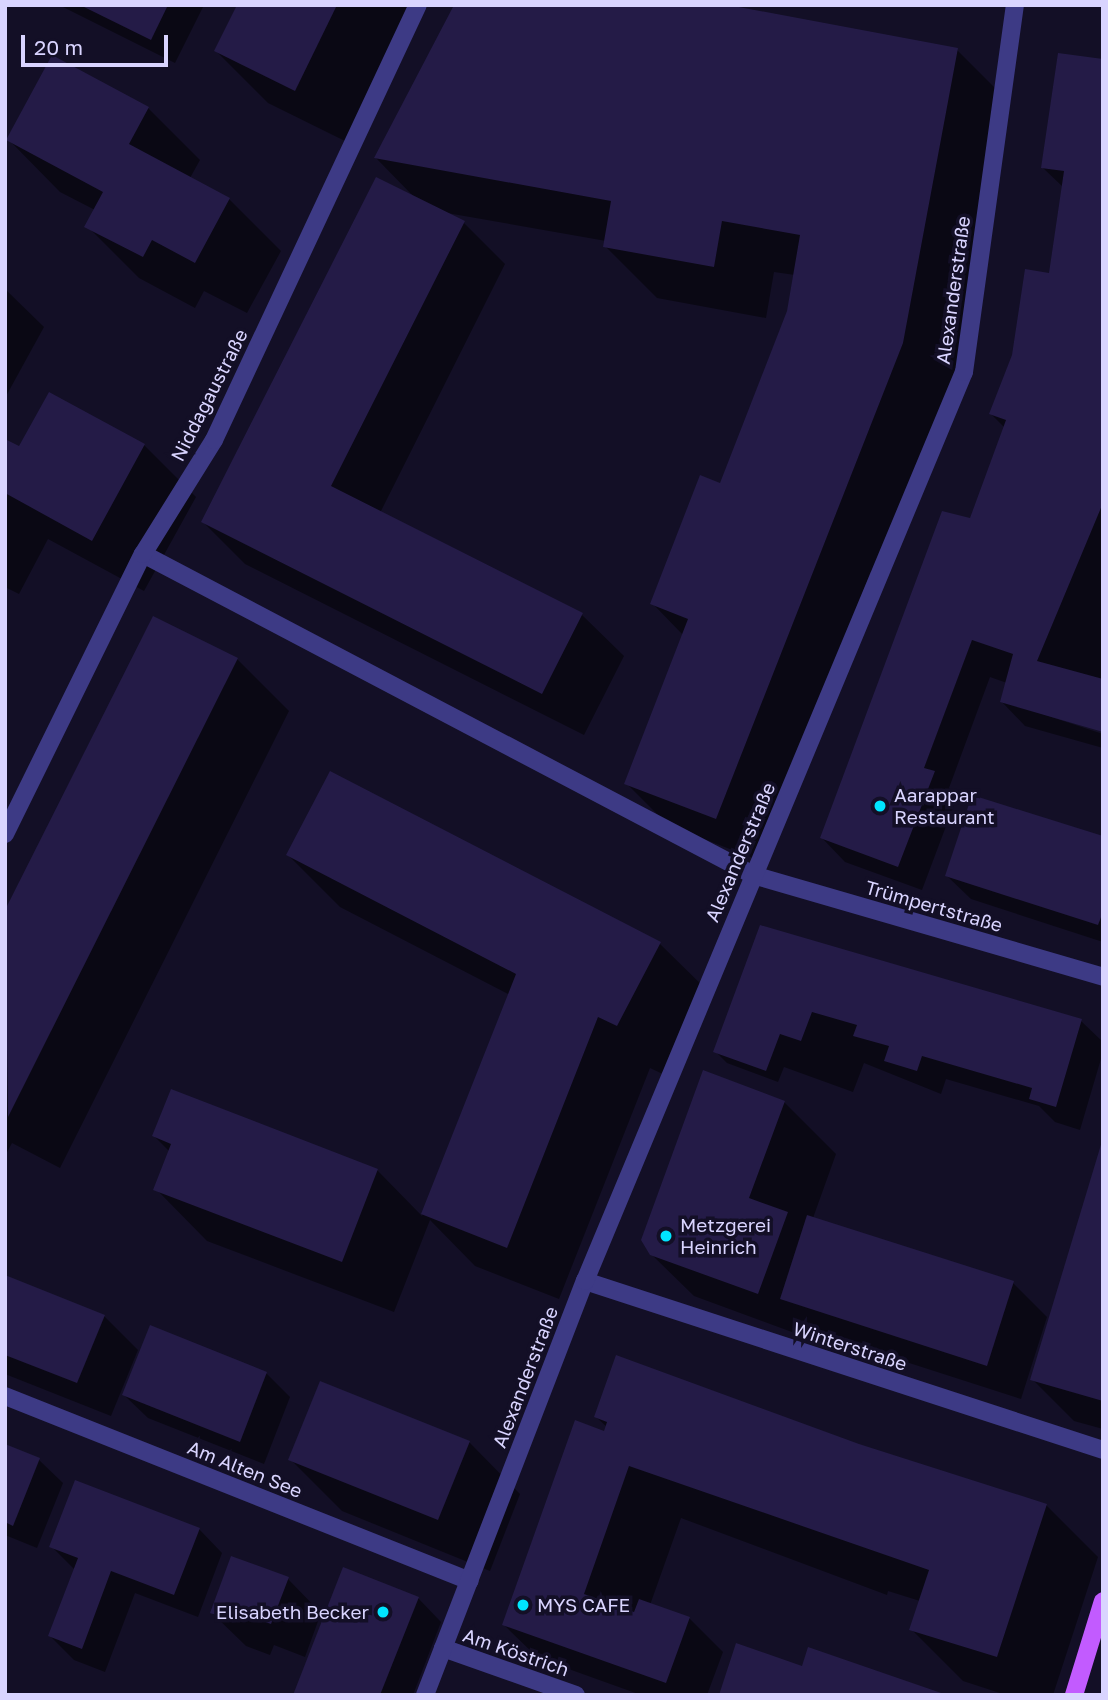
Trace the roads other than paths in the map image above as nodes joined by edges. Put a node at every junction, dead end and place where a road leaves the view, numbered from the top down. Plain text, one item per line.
1 (418, 5) edge
2 (1015, 5) edge
3 (143, 554) junction
4 (5, 834) edge
5 (753, 875) junction
6 (1103, 977) edge
7 (585, 1281) junction
8 (5, 1396) edge
9 (1103, 1450) edge
10 (469, 1581) junction
11 (1103, 1601) edge
12 (443, 1648) junction
13 (425, 1695) edge
14 (576, 1695) edge
15 (1074, 1695) edge

1 - 3 street, Niddagaustraße
2 - 5 street, Alexanderstraße
3 - 4 street, Niddagaustraße
3 - 5 street, Trümpertstraße
5 - 6 street, Trümpertstraße
5 - 7 street, Alexanderstraße
7 - 9 street, Winterstraße
7 - 10 street, Alexanderstraße
8 - 10 street, Am Alten See
10 - 12 street, Alexanderstraße
11 - 15 main road
12 - 13 street, Alexanderstraße
12 - 14 street, Am Köstrich

